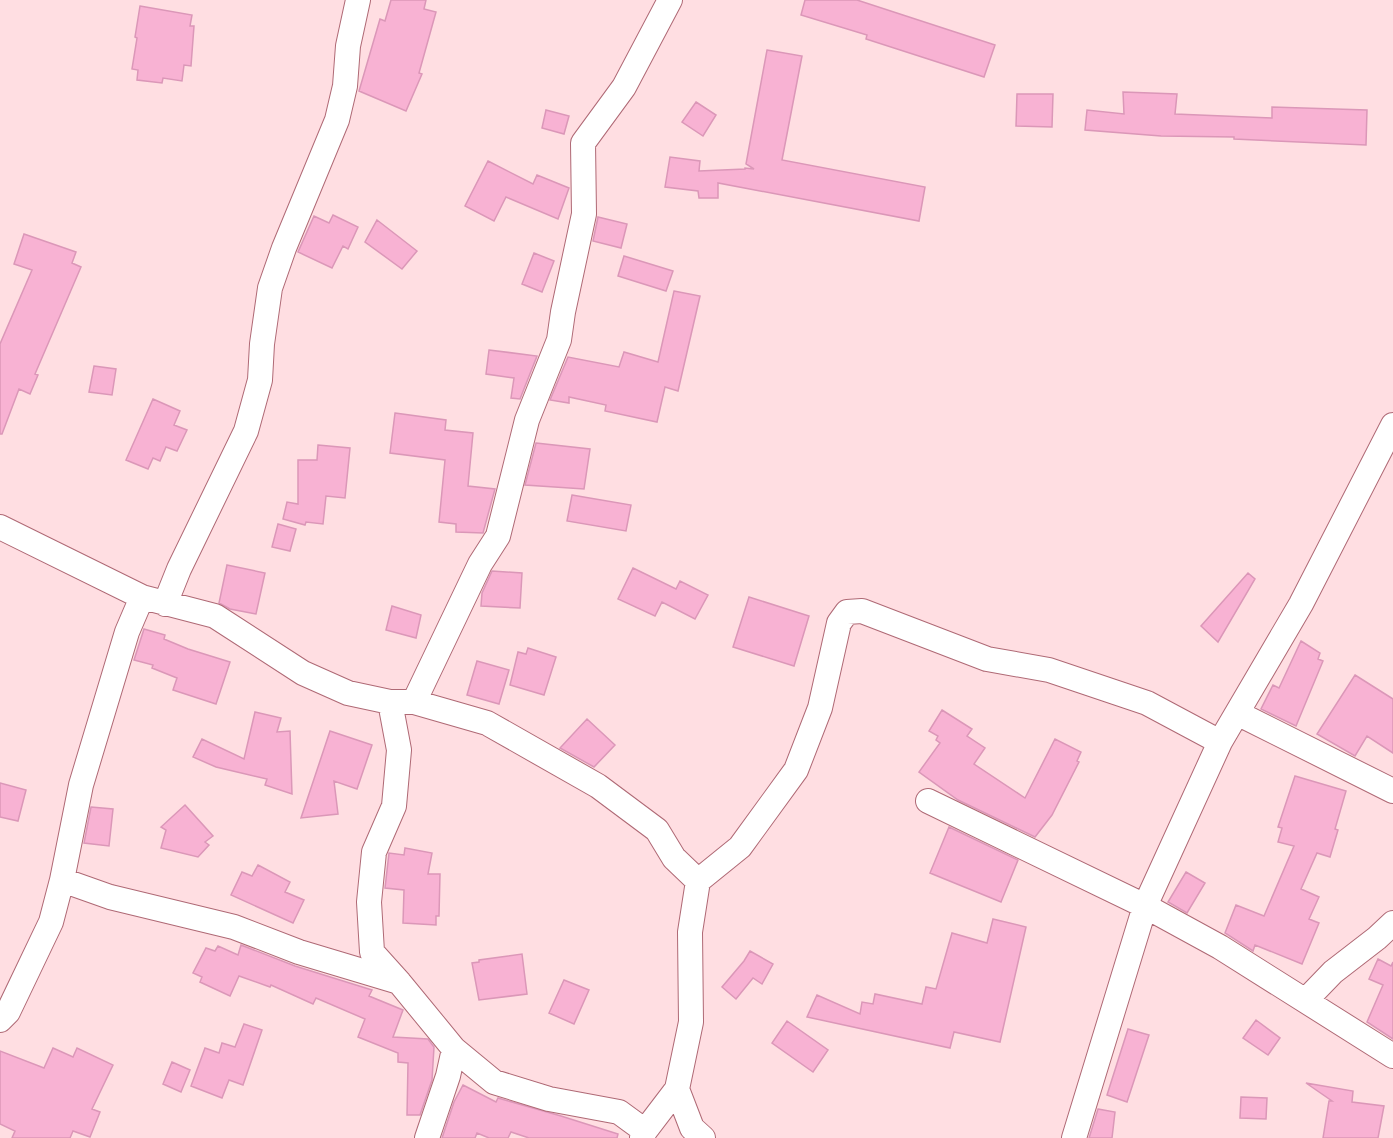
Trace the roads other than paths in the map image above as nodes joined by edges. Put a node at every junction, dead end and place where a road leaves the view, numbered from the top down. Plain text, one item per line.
1 (358, 0) edge
2 (670, 0) edge
3 (1393, 425) edge
4 (0, 526) edge
5 (142, 597) junction
6 (165, 604) junction
7 (402, 702) junction
8 (1237, 713) junction
9 (1220, 742) junction
10 (1393, 791) edge
11 (928, 801) dead end
12 (62, 880) junction
13 (698, 881) junction
14 (1144, 906) junction
15 (1393, 923) edge
16 (399, 982) junction
17 (1306, 1000) junction
18 (0, 1020) edge
19 (454, 1049) junction
20 (1393, 1056) edge
21 (677, 1089) junction
22 (643, 1134) edge
23 (427, 1138) edge
24 (704, 1138) edge
25 (1074, 1138) edge

1 - 6 street
2 - 7 street
3 - 8 street
4 - 5 street
5 - 6 street
5 - 12 street
6 - 7 street
7 - 13 street
7 - 16 street
8 - 9 street
8 - 10 street
9 - 13 street
9 - 14 street
11 - 14 street
12 - 16 street
12 - 18 street
13 - 21 street
14 - 17 street
14 - 25 street
15 - 17 street
16 - 19 street
17 - 20 street
19 - 22 street
19 - 23 street
21 - 22 street
21 - 24 street

